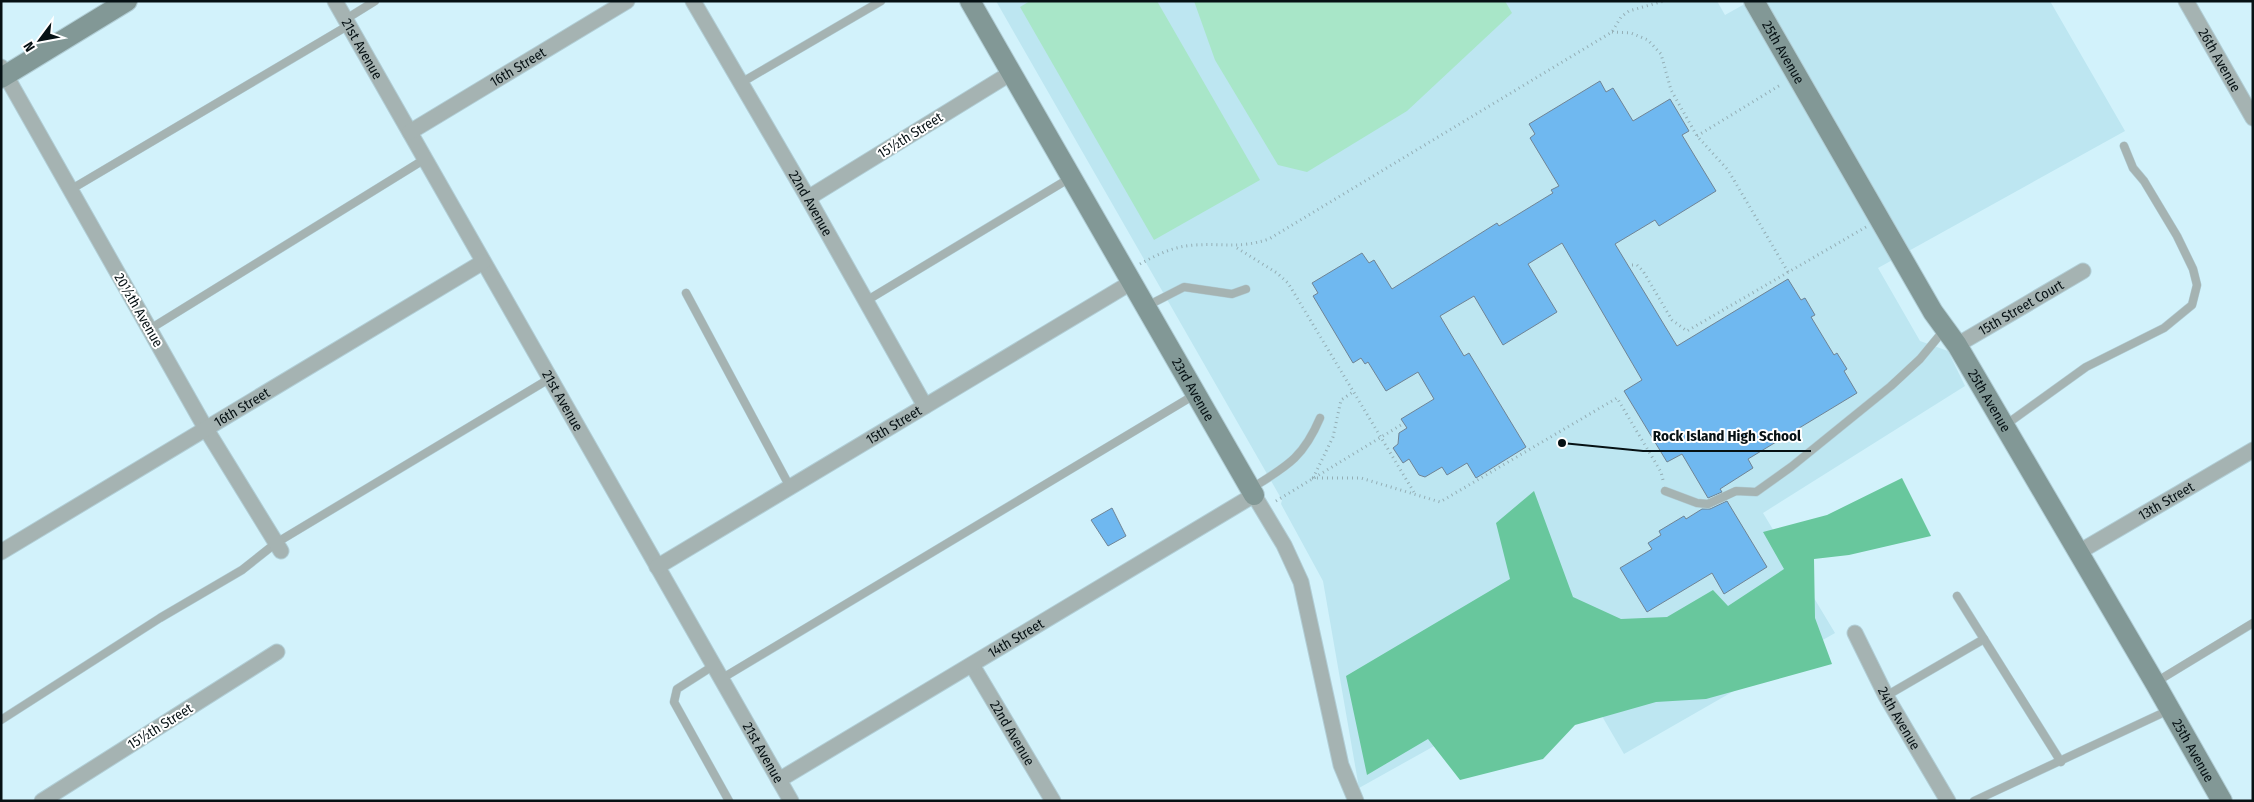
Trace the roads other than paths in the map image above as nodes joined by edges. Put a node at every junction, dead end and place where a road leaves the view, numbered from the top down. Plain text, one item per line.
1 (127, 1) edge
2 (335, 1) edge
3 (375, 1) edge
4 (627, 1) edge
5 (693, 1) edge
6 (881, 1) edge
7 (970, 1) edge
8 (1754, 1) edge
9 (2186, 1) edge
10 (347, 22) junction
11 (3, 73) edge
12 (1012, 73) junction
13 (739, 84) junction
14 (2253, 118) edge
15 (410, 132) junction
16 (2124, 146) dead end
17 (425, 159) junction
18 (1071, 178) junction
19 (70, 190) junction
20 (808, 198) junction
21 (483, 262) junction
22 (2083, 271) dead end
23 (1132, 282) junction
24 (1246, 289) dead end
25 (686, 293) dead end
26 (866, 301) junction
27 (1146, 306) junction
28 (1945, 328) junction
29 (150, 329) junction
30 (1957, 345) junction
31 (549, 379) junction
32 (1196, 394) junction
33 (925, 406) junction
34 (1320, 418) dead end
35 (2004, 427) junction
36 (206, 429) junction
37 (2253, 450) edge
38 (790, 487) junction
39 (1665, 491) road end
40 (1252, 492) junction
41 (278, 547) junction
42 (1, 552) edge
43 (2079, 552) junction
44 (656, 567) junction
45 (1957, 596) dead end
46 (2253, 623) edge
47 (1855, 633) dead end
48 (1984, 639) junction
49 (277, 652) dead end
50 (972, 665) junction
51 (713, 666) junction
52 (721, 680) junction
53 (2155, 683) junction
54 (1886, 696) junction
55 (2171, 709) junction
56 (1, 720) edge
57 (2061, 762) junction
58 (779, 780) junction
59 (42, 801) edge
60 (729, 801) edge
61 (791, 801) edge
62 (1053, 801) edge
63 (1356, 801) edge
64 (1948, 801) edge
65 (1974, 801) edge
66 (2222, 801) edge

1 - 11 street
2 - 10 street, 21st Avenue
3 - 10 lane
4 - 15 street, 16th Street
5 - 13 street, 22nd Avenue
6 - 13 lane
7 - 12 street, 23rd Avenue
8 - 28 street, 25th Avenue
9 - 14 street, 26th Avenue
10 - 15 street, 21st Avenue
10 - 19 lane
11 - 19 street, 20½th Avenue
12 - 18 street, 23rd Avenue
12 - 20 street, 15½th Street
13 - 20 street, 22nd Avenue
15 - 17 street, 21st Avenue
16 - 35 lane
17 - 21 street, 21st Avenue
17 - 29 lane
18 - 23 street, 23rd Avenue
18 - 26 lane
19 - 29 street, 20½th Avenue
20 - 26 street, 22nd Avenue
21 - 31 street, 21st Avenue
21 - 36 street, 16th Street
22 - 30 street, 15th Street Court
23 - 27 street, 23rd Avenue
23 - 33 street, 15th Street
24 - 27 lane
25 - 38 lane
26 - 33 street, 22nd Avenue
27 - 32 street, 23rd Avenue
28 - 30 street, 25th Avenue
28 - 39 lane
29 - 36 street, 20½th Avenue
30 - 35 street, 25th Avenue
31 - 41 lane
31 - 44 street, 21st Avenue
32 - 40 street, 23rd Avenue
32 - 52 lane
33 - 38 street, 15th Street
34 - 40 lane
35 - 43 street, 25th Avenue
36 - 41 street, 20½th Avenue
36 - 42 street, 16th Street
37 - 43 street, 13th Street
38 - 44 street, 15th Street
40 - 50 street, 14th Street
40 - 63 street, 23rd Avenue
41 - 56 lane
43 - 53 street, 25th Avenue
44 - 51 street, 21st Avenue
45 - 48 lane
46 - 53 lane
47 - 54 street, 24th Avenue
48 - 54 lane
48 - 57 lane
49 - 59 street, 15½th Street
50 - 58 street, 14th Street
50 - 62 street, 22nd Avenue
51 - 52 street, 21st Avenue
51 - 60 lane
52 - 58 street, 21st Avenue
53 - 55 street, 25th Avenue
54 - 64 street, 24th Avenue
55 - 57 lane
55 - 66 street, 25th Avenue
57 - 65 lane
58 - 61 street, 21st Avenue

